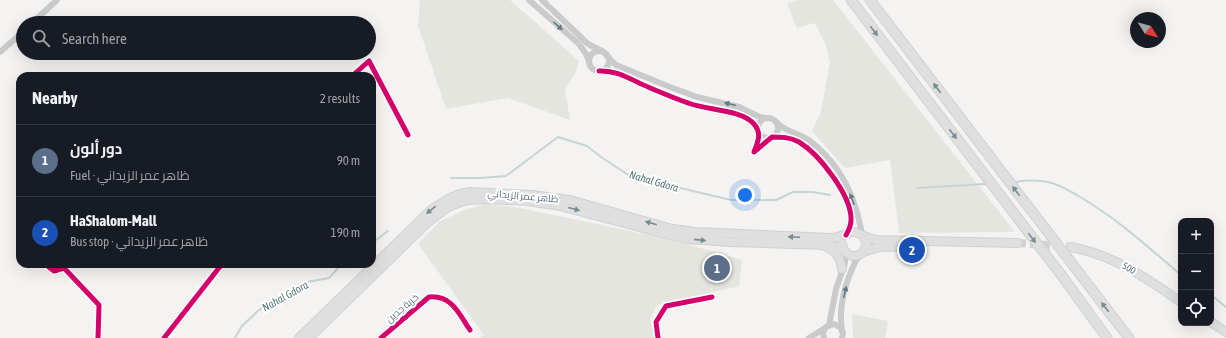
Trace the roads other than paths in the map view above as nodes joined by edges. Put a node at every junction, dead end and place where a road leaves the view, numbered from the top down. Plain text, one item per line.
1 (57, 0) edge
2 (529, 0) edge
3 (542, 0) edge
4 (850, 0) edge
5 (870, 0) edge
6 (40, 16) edge
7 (16, 38) edge
8 (0, 52) edge
9 (604, 53) junction
10 (588, 61) junction
11 (599, 71) junction
12 (357, 72) edge
13 (375, 72) edge
14 (376, 74) edge
15 (766, 118) junction
16 (776, 122) junction
17 (758, 131) junction
18 (408, 135) dead end
19 (772, 137) junction
20 (846, 235) junction
21 (863, 236) junction
22 (972, 242) junction
23 (1018, 243) tunnel mouth
24 (821, 244) junction
25 (1071, 247) tunnel mouth
26 (844, 251) junction
27 (861, 253) junction
28 (376, 263) edge
29 (50, 268) edge
30 (64, 268) edge
31 (64, 268) edge
32 (219, 268) edge
33 (371, 268) edge
34 (842, 269) junction
35 (712, 297) dead end
36 (1178, 300) edge
37 (1214, 324) edge
38 (827, 326) junction
39 (470, 330) dead end
40 (842, 330) junction
41 (1226, 332) edge
42 (98, 338) edge
43 (164, 338) edge
44 (299, 338) edge
45 (309, 338) edge
46 (380, 338) edge
47 (658, 338) edge
48 (808, 338) edge
49 (824, 338) edge
50 (842, 338) edge
51 (1107, 338) edge
52 (1129, 338) edge

1 - 6 street
2 -> 10 street
3 - 9 street
4 -> 51 highway
52 -> 5 highway
7 - 8 street
9 - 10 street
9 - 11 street
15 -> 9 street
10 - 11 street
11 - 17 street
12 - 13 street
14 - 18 street
15 - 16 street
15 - 17 street
16 - 19 street
21 -> 16 street
17 - 19 street
17 - 19 street
19 - 20 street
20 - 21 main road
20 - 26 main road
20 -> 28 main road, ظاهر عمر الزيداني
21 - 22 main road
21 - 27 main road
22 - 23 main road
22 - 27 main road
24 - 26 main road, ظاهر عمر الزيداني
24 - 34 main road
45 -> 24 main road, ظاهر عمر الزيداني
25 - 36 main road, 500
26 - 27 main road
26 - 34 street
40 -> 27 street
29 - 30 street
31 - 42 street
32 - 43 street
33 -> 44 main road, ظاهر عمر الزيداني
34 - 38 street
35 - 47 street
37 - 41 main road
38 - 40 street
38 - 48 street
38 - 49 street
39 - 46 street, خربة جدين
40 - 50 street

